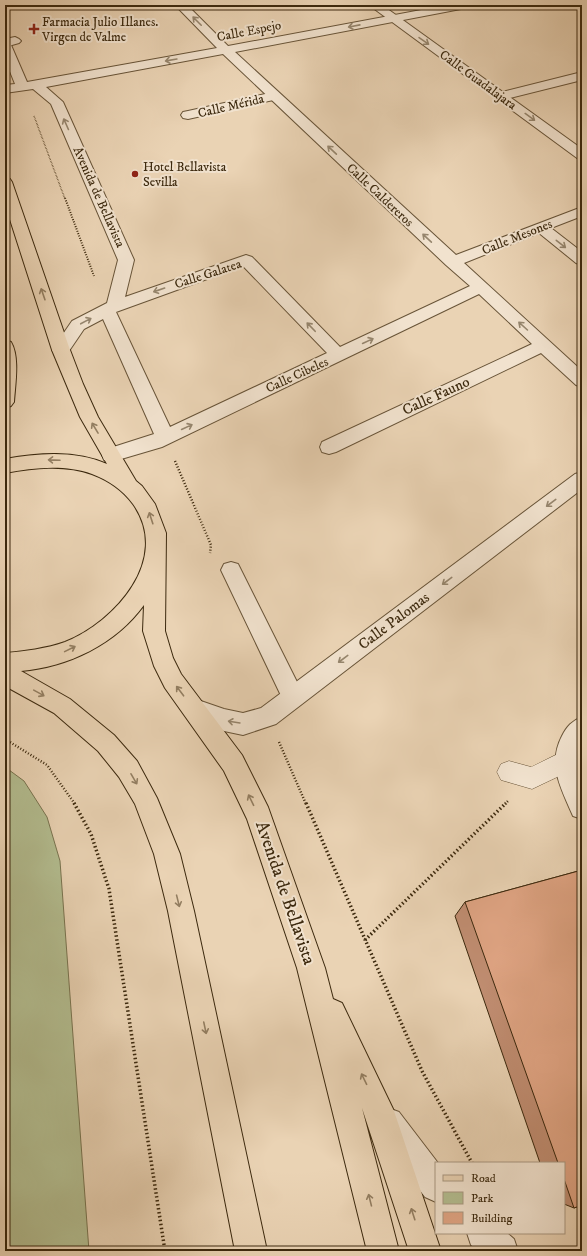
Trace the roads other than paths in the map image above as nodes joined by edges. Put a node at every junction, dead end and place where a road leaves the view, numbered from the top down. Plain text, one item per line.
1 (181, 5) edge
2 (375, 5) edge
3 (466, 5) edge
4 (392, 18) junction
5 (8, 43) edge
6 (226, 50) junction
7 (582, 76) edge
8 (29, 86) junction
9 (5, 89) edge
10 (274, 96) junction
11 (502, 96) junction
12 (188, 116) dead end
13 (582, 156) edge
14 (5, 182) edge
15 (582, 212) edge
16 (540, 227) junction
17 (582, 260) edge
18 (452, 262) junction
19 (481, 288) junction
20 (110, 308) junction
21 (544, 345) junction
22 (5, 346) edge
23 (61, 350) junction
24 (338, 355) junction
25 (582, 382) edge
26 (5, 402) edge
27 (165, 437) junction
28 (329, 447) dead end
29 (111, 455) junction
30 (5, 466) edge
31 (582, 479) edge
32 (129, 486) junction
33 (155, 556) junction
34 (231, 570) dead end
35 (5, 663) edge
36 (5, 674) edge
37 (293, 697) junction
38 (195, 710) junction
39 (582, 728) edge
40 (566, 761) junction
41 (508, 772) dead end
42 (582, 807) edge
43 (311, 968) junction
44 (379, 1111) junction
45 (435, 1185) edge
46 (484, 1234) edge
47 (251, 1251) edge
48 (383, 1251) edge
49 (425, 1251) edge
50 (502, 1251) edge

6 -> 1 street, Calle Caldereros
2 - 4 street, Calle Guadalajara
3 - 4 street, Calle Espejo
4 -> 6 street, Calle Espejo
4 -> 11 street, Calle Guadalajara
5 - 8 street
6 -> 8 street, Calle Espejo
6 - 10 street, Calle Caldereros
7 - 11 street
8 - 9 street
20 -> 8 street, Avenida de Bellavista
10 - 12 street, Calle Mérida
18 -> 10 street, Calle Caldereros
11 -> 13 street, Calle Guadalajara
23 -> 14 main road
15 - 16 street, Calle Mesones
16 -> 17 street
16 - 18 street, Calle Mesones
18 - 19 street, Calle Caldereros
21 -> 19 street, Calle Caldereros
24 -> 19 street, Calle Cibeles
23 -> 20 street
24 -> 20 street, Calle Galatea
20 - 27 street
21 - 25 street, Calle Caldereros
21 - 28 street, Calle Fauno
22 - 26 main road
29 -> 23 main road
27 -> 24 street, Calle Cibeles
27 - 29 street, Calle Cibeles
29 - 32 main road
32 -> 30 main road
31 -> 37 street, Calle Palomas
33 -> 32 main road
35 -> 33 main road
38 -> 33 main road, Avenida de Bellavista
34 - 37 street
36 -> 47 main road
37 -> 38 street, Calle Palomas
43 -> 38 main road, Avenida de Bellavista
39 - 40 street
40 - 41 lane
40 - 42 street
44 -> 43 main road
48 -> 43 main road, Avenida de Bellavista
44 - 45 street
49 -> 44 main road
46 - 50 street

